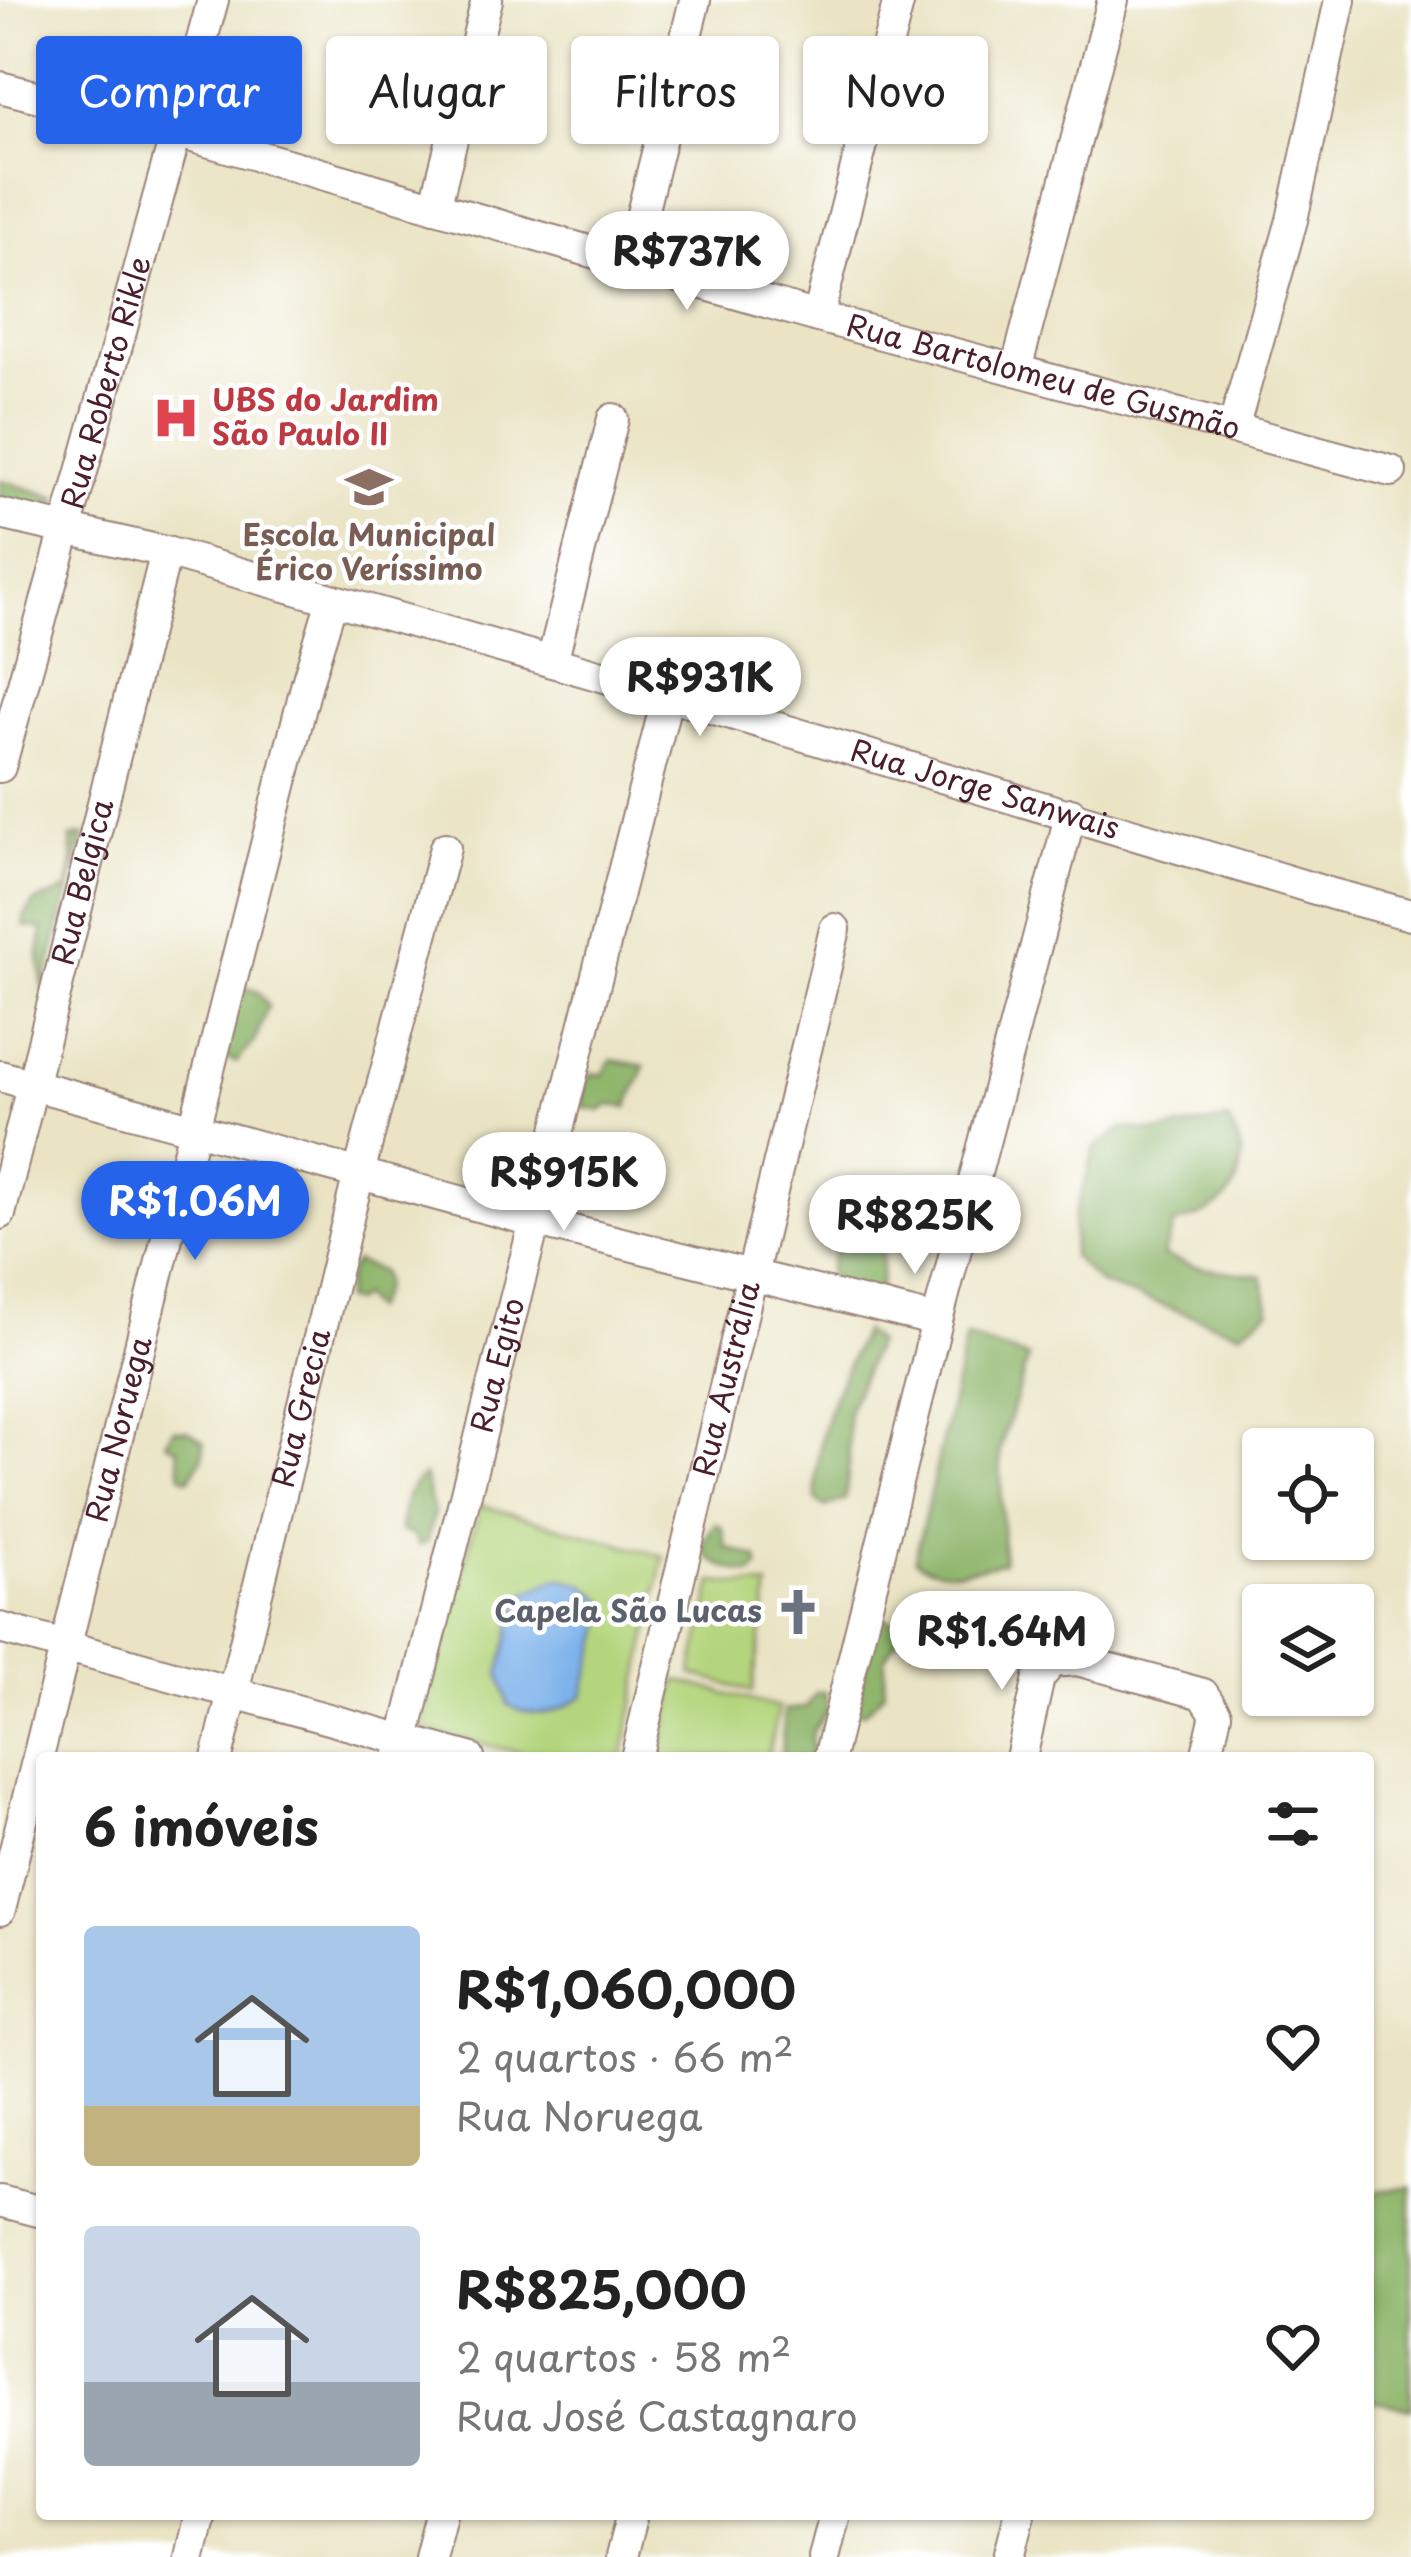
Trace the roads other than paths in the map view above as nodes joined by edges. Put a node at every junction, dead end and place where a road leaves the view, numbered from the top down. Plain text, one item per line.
1 (213, 0) edge
2 (488, 0) edge
3 (695, 0) edge
4 (899, 0) edge
5 (1113, 0) edge
6 (1340, 0) edge
7 (204, 36) edge
8 (0, 87) edge
9 (36, 96) edge
10 (175, 144) edge
11 (217, 144) edge
12 (435, 206) junction
13 (630, 262) junction
14 (818, 316) junction
15 (1016, 370) junction
16 (613, 418) dead end
17 (1233, 429) junction
18 (1391, 471) dead end
19 (0, 514) edge
20 (64, 528) junction
21 (166, 552) junction
22 (332, 599) junction
23 (552, 662) junction
24 (668, 695) junction
25 (0, 766) edge
26 (1071, 814) junction
27 (446, 848) dead end
28 (1411, 915) edge
29 (835, 929) dead end
30 (0, 1076) edge
31 (31, 1084) junction
32 (194, 1129) junction
33 (359, 1173) junction
34 (0, 1214) edge
35 (533, 1221) junction
36 (754, 1275) junction
37 (937, 1322) junction
38 (0, 1628) edge
39 (67, 1648) junction
40 (233, 1694) junction
41 (401, 1750) edge
42 (40, 1752) edge
43 (218, 1752) edge
44 (637, 1752) edge
45 (830, 1752) edge
46 (1022, 1752) edge
47 (1207, 1752) edge
48 (36, 1769) edge
49 (0, 1910) edge
50 (0, 2201) edge
51 (36, 2210) edge
52 (199, 2520) edge
53 (439, 2520) edge
54 (630, 2520) edge
55 (833, 2520) edge
56 (1018, 2520) edge
57 (190, 2557) edge
58 (430, 2557) edge
59 (621, 2557) edge
60 (824, 2557) edge
61 (1009, 2557) edge

1 - 7 street, Rua Roberto Rikle
2 - 12 street
3 - 13 street
4 - 14 street
5 - 15 street
6 - 17 street
8 - 9 street, Rua Bartolomeu de Gusmão
10 - 20 street, Rua Roberto Rikle
11 - 12 street, Rua Bartolomeu de Gusmão
12 - 13 street, Rua Bartolomeu de Gusmão
13 - 14 street, Rua Bartolomeu de Gusmão
14 - 15 street, Rua Bartolomeu de Gusmão
15 - 17 street, Rua Bartolomeu de Gusmão
16 - 23 street
17 - 18 street, Rua Bartolomeu de Gusmão
19 - 20 street, Rua Jorge Sanwais
20 - 21 street, Rua Jorge Sanwais
20 - 25 street, Rua Roberto Rikle
21 - 22 street, Rua Jorge Sanwais
21 - 31 street, Rua Belgica
22 - 23 street, Rua Jorge Sanwais
22 - 32 street, Rua Noruega
23 - 24 street, Rua Jorge Sanwais
24 - 26 street, Rua Jorge Sanwais
24 - 35 street, Rua Egito
26 - 28 street, Rua Jorge Sanwais
26 - 37 street
27 - 33 street, Rua Grecia
29 - 36 street, Rua Austrália
30 - 31 street
31 - 32 street
31 - 34 street, Rua Belgica
32 - 33 street
32 - 39 street, Rua Noruega
33 - 35 street
33 - 40 street, Rua Grecia
35 - 36 street
35 - 41 street, Rua Egito
36 - 37 street
36 - 44 street, Rua Austrália
37 - 45 street
38 - 39 street
39 - 40 street
39 - 42 street, Rua Noruega
40 - 41 street
40 - 43 street, Rua Grecia
46 - 47 street
48 - 49 street, Rua Noruega
50 - 51 street
52 - 57 street
53 - 58 street
54 - 59 street
55 - 60 street
56 - 61 street

